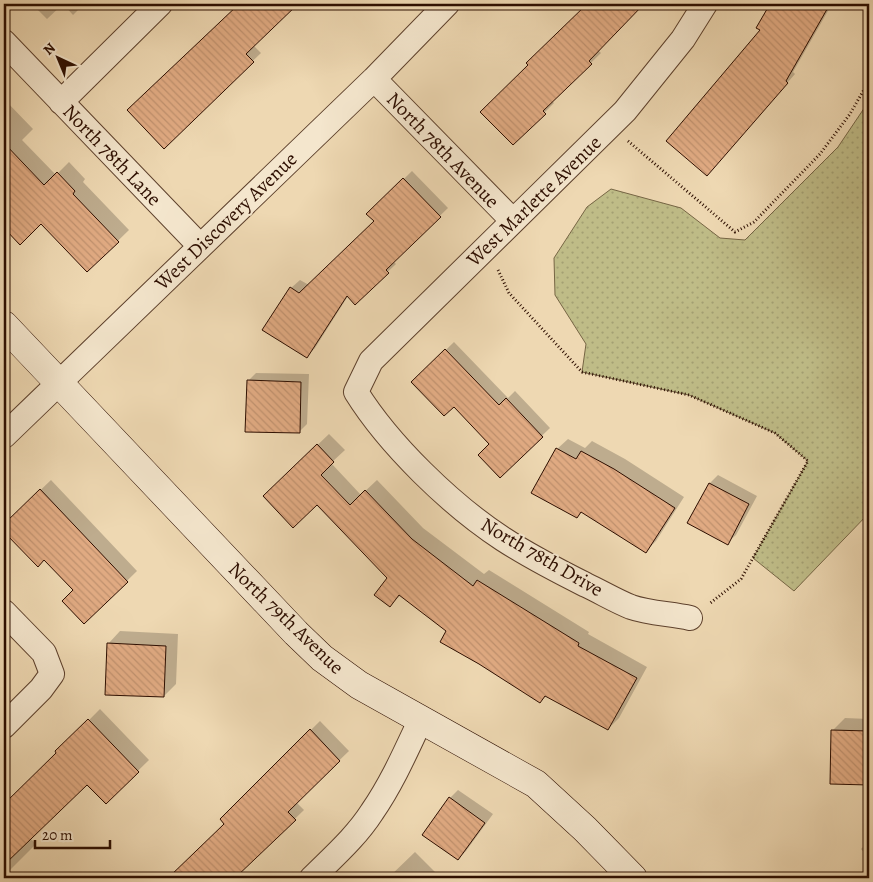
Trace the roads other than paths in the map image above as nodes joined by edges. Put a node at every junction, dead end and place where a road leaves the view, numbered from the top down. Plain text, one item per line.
1 (160, 4) edge
2 (447, 4) edge
3 (705, 4) edge
4 (4, 42) edge
5 (374, 79) junction
6 (61, 102) junction
7 (513, 221) junction
8 (200, 246) junction
9 (4, 325) edge
10 (59, 382) junction
11 (356, 392) joint
12 (4, 436) edge
13 (4, 612) edge
14 (690, 618) road end
15 (421, 719) junction
16 (4, 726) edge
17 (312, 878) edge
18 (633, 878) edge

1 - 6 street
2 - 5 street, West Discovery Avenue
3 - 7 street, West Marlette Avenue
4 - 6 street, North 78th Lane
5 - 7 street, North 78th Avenue
5 - 8 street, West Discovery Avenue
6 - 8 street, North 78th Lane
7 - 11 street, West Marlette Avenue
8 - 10 street, West Discovery Avenue
9 - 10 street, North 79th Avenue
10 - 12 street, West Discovery Avenue
10 - 15 street, North 79th Avenue
11 - 14 street, North 78th Drive
13 - 16 street
15 - 17 street
15 - 18 street, North 79th Avenue

